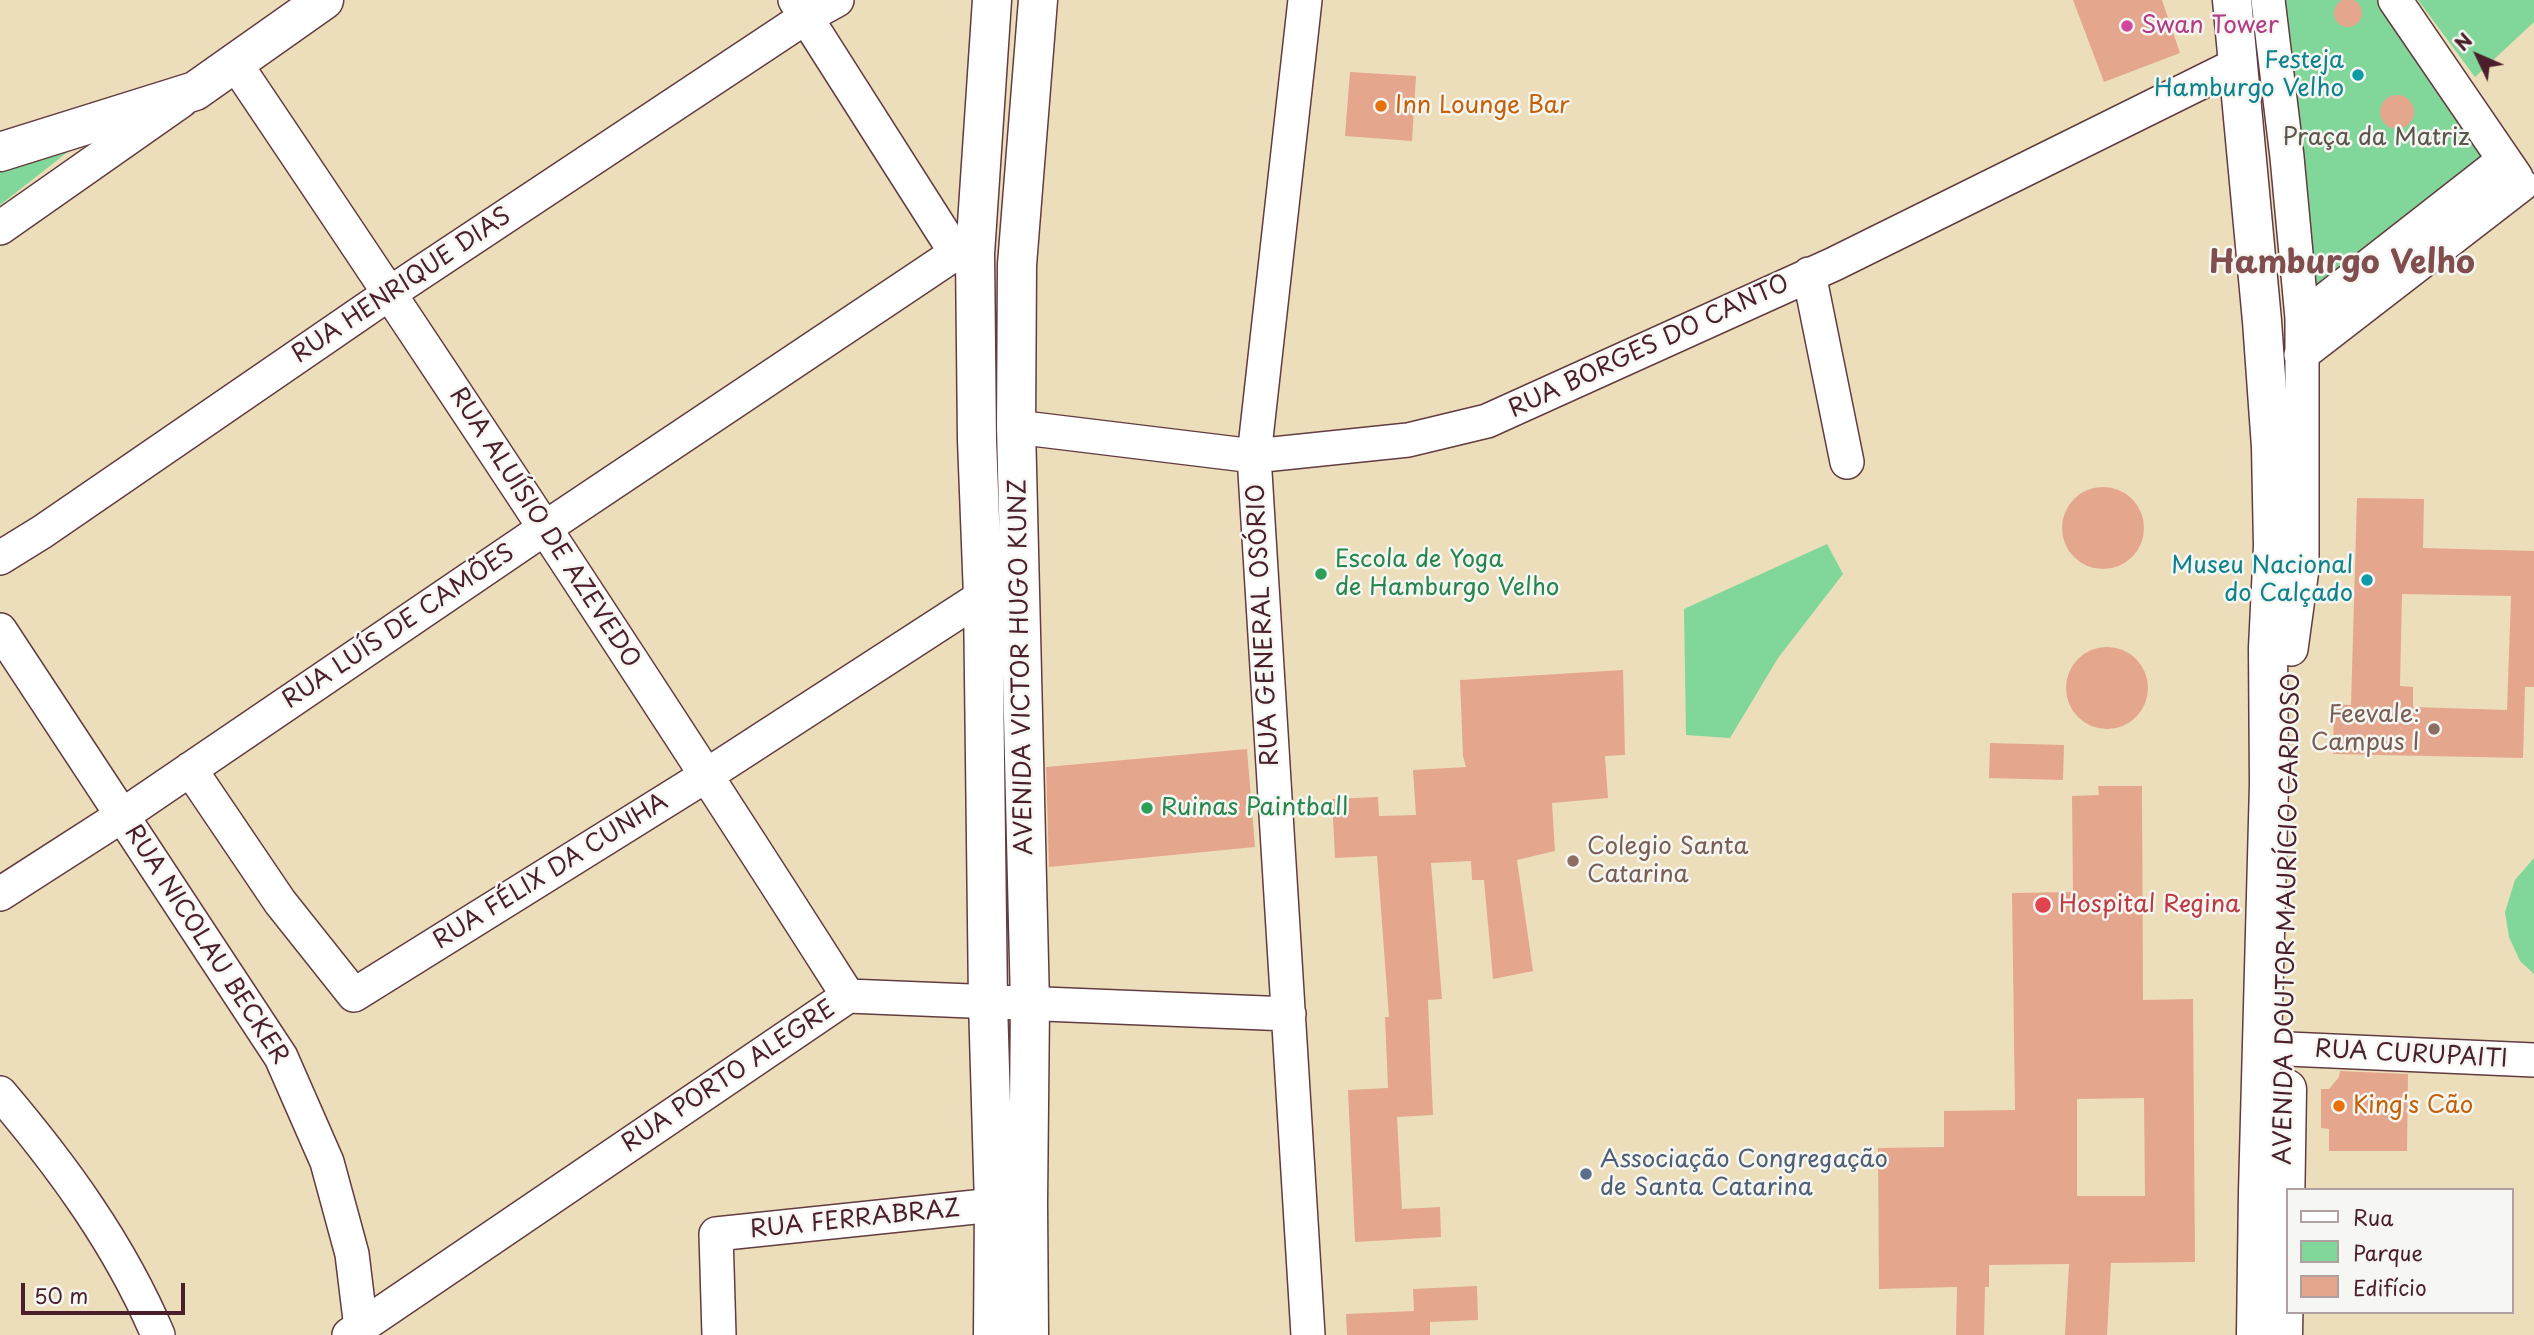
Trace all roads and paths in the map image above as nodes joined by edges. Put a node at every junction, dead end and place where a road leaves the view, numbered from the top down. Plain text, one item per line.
1 (324, 0) edge
2 (836, 0) edge
3 (992, 0) edge
4 (1038, 0) edge
5 (1305, 0) edge
6 (2232, 0) edge
7 (2268, 0) edge
8 (2395, 0) edge
9 (801, 8) edge
10 (235, 63) junction
11 (2238, 64) junction
12 (195, 91) junction
13 (0, 152) edge
14 (2520, 182) edge
15 (0, 229) edge
16 (966, 254) junction
17 (1809, 274) junction
18 (390, 293) junction
19 (2302, 318) junction
20 (2301, 355) junction
21 (1016, 427) junction
22 (1254, 456) junction
23 (1847, 462) dead end
24 (545, 528) junction
25 (2273, 546) junction
26 (0, 558) edge
27 (983, 596) junction
28 (0, 631) edge
29 (2291, 649) junction
30 (190, 769) junction
31 (706, 775) junction
32 (2280, 784) junction
33 (123, 815) junction
34 (0, 894) edge
35 (848, 996) junction
36 (988, 1002) junction
37 (1030, 1004) junction
38 (1289, 1014) junction
39 (2534, 1060) edge
40 (2279, 1071) junction
41 (0, 1093) edge
42 (994, 1205) junction
43 (2271, 1287) junction
44 (355, 1332) edge
45 (158, 1335) edge
46 (719, 1335) edge
47 (993, 1335) edge
48 (1029, 1335) edge
49 (1308, 1335) edge
50 (2256, 1335) edge
51 (2283, 1335) edge

1 - 10 main road
2 - 9 street, RUA HENRIQUE DIAS
3 - 16 main road, AVENIDA VICTOR HUGO KUNZ
4 - 21 main road, AVENIDA VICTOR HUGO KUNZ
5 - 22 street, RUA GENERAL OSÓRIO
6 - 11 main road, AVENIDA DOUTOR MAURÍCIO CARDOSO
7 - 19 street
8 - 14 street
9 - 16 street
9 - 18 street, RUA HENRIQUE DIAS
10 - 12 main road
10 - 18 street, RUA ALUÍSIO DE AZEVEDO
11 - 17 street, RUA BORGES DO CANTO
11 - 25 main road, AVENIDA DOUTOR MAURÍCIO CARDOSO
12 - 13 main road
12 - 15 street
14 - 19 street
14 - 20 street
16 - 24 street, RUA LUÍS DE CAMÕES
16 - 27 main road, AVENIDA VICTOR HUGO KUNZ
17 - 22 street, RUA BORGES DO CANTO
17 - 23 street
18 - 24 street, RUA ALUÍSIO DE AZEVEDO
18 - 26 street, RUA HENRIQUE DIAS
19 - 20 street
20 - 29 street
21 - 22 street, RUA BORGES DO CANTO
21 - 37 main road, AVENIDA VICTOR HUGO KUNZ
22 - 38 street, RUA GENERAL OSÓRIO
24 - 30 street, RUA LUÍS DE CAMÕES
24 - 31 street, RUA ALUÍSIO DE AZEVEDO
25 - 29 main road, AVENIDA DOUTOR MAURÍCIO CARDOSO
25 - 32 main road, AVENIDA DOUTOR MAURÍCIO CARDOSO
27 - 31 street, RUA FÉLIX DA CUNHA
27 - 36 main road, AVENIDA VICTOR HUGO KUNZ
28 - 33 street, RUA NICOLAU BECKER
29 - 32 main road, AVENIDA DOUTOR MAURÍCIO CARDOSO
30 - 31 street, RUA FÉLIX DA CUNHA
30 - 33 street, RUA LUÍS DE CAMÕES
31 - 35 street, RUA ALUÍSIO DE AZEVEDO
32 - 40 main road, AVENIDA DOUTOR MAURÍCIO CARDOSO
33 - 34 street, RUA LUÍS DE CAMÕES
33 - 44 street, RUA NICOLAU BECKER
35 - 36 street, RUA PORTO ALEGRE
35 - 44 street, RUA PORTO ALEGRE
36 - 37 street, RUA PORTO ALEGRE
36 - 42 main road, AVENIDA VICTOR HUGO KUNZ
37 - 38 street, RUA PORTO ALEGRE
37 - 48 main road, AVENIDA VICTOR HUGO KUNZ
38 - 49 street, RUA GENERAL OSÓRIO
39 - 40 street, RUA CURUPAITI
40 - 43 main road, AVENIDA DOUTOR MAURÍCIO CARDOSO
41 - 45 street
42 - 46 street, RUA FERRABRAZ
42 - 47 main road, AVENIDA VICTOR HUGO KUNZ
43 - 50 main road, AVENIDA DOUTOR MAURÍCIO CARDOSO
43 - 51 main road, AVENIDA DOUTOR MAURÍCIO CARDOSO

